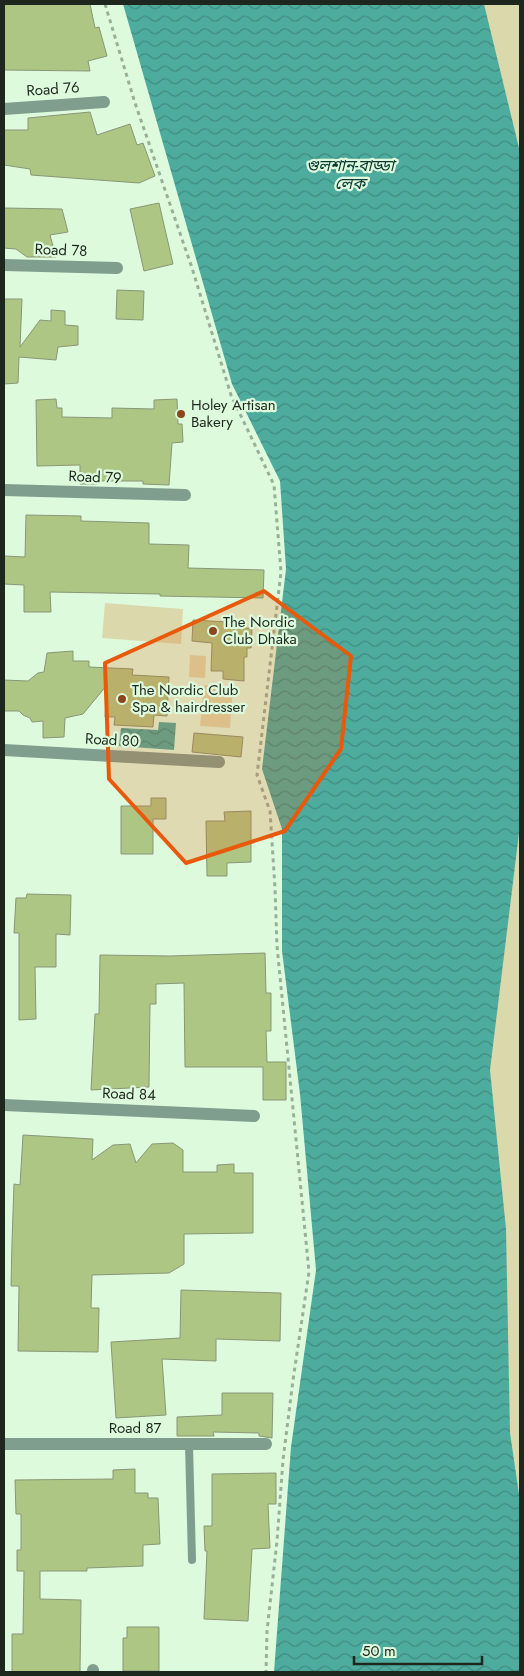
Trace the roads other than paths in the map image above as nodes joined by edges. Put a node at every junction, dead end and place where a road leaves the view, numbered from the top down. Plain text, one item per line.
1 (104, 102) dead end
2 (4, 109) edge
3 (4, 265) edge
4 (117, 268) dead end
5 (4, 490) edge
6 (185, 495) dead end
7 (4, 750) edge
8 (219, 762) dead end
9 (4, 1105) edge
10 (254, 1116) dead end
11 (4, 1444) edge
12 (266, 1444) dead end
13 (189, 1445) junction
14 (192, 1560) dead end

1 - 2 street, Road 76
3 - 4 street, Road 78
5 - 6 street, Road 79
7 - 8 street, Road 80
9 - 10 street, Road 84
11 - 13 street, Road 87
12 - 13 street, Road 87
13 - 14 lane

